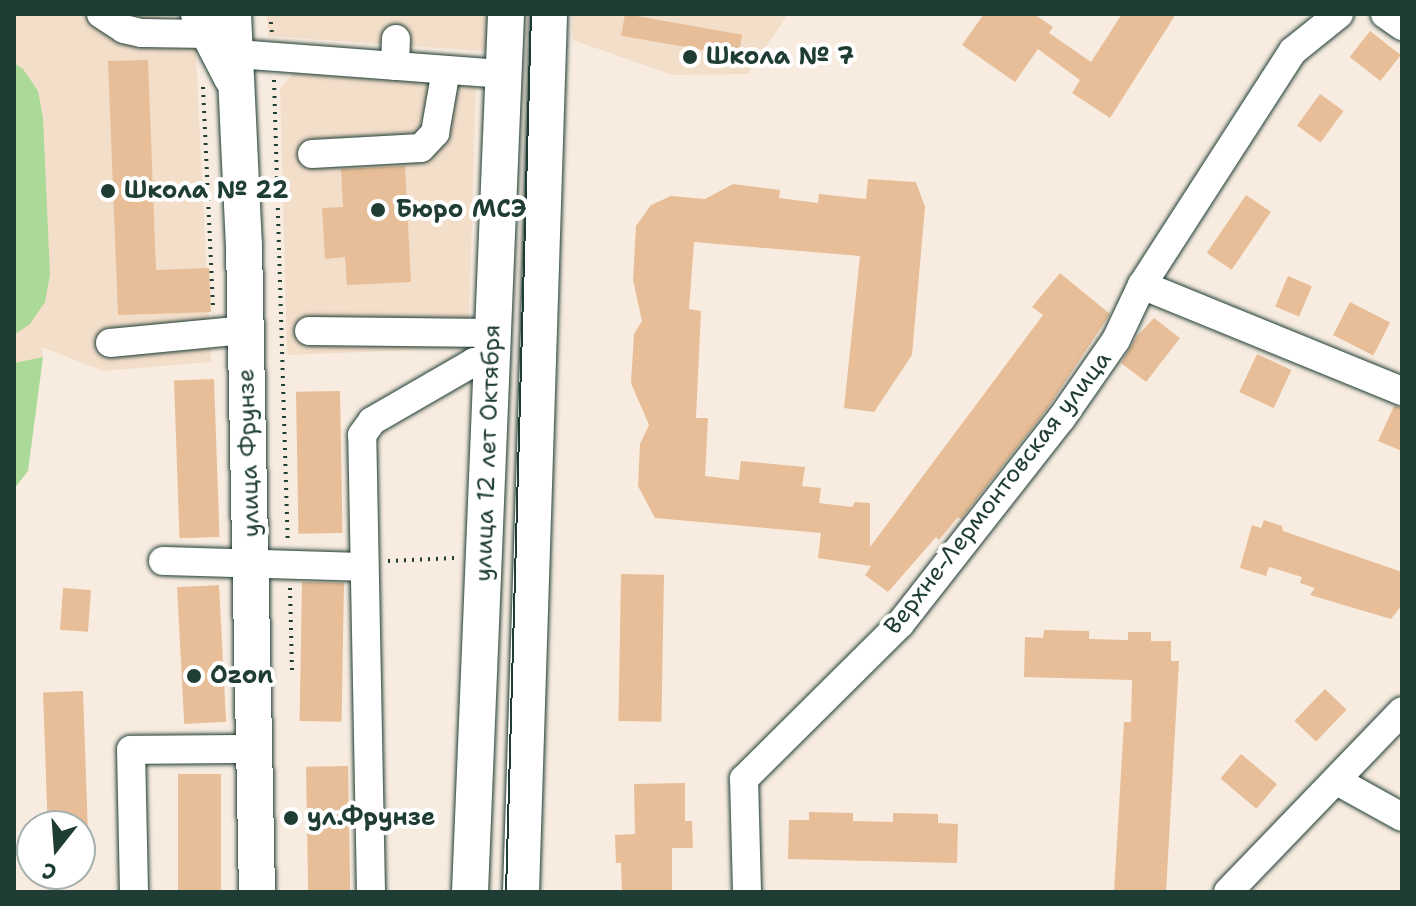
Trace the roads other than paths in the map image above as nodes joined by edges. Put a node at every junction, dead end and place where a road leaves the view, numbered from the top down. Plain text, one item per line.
1 (101, 14) edge
2 (506, 14) edge
3 (549, 14) edge
4 (1339, 14) edge
5 (1385, 14) edge
6 (1402, 26) edge
7 (220, 29) edge
8 (446, 70) junction
9 (504, 74) junction
10 (312, 154) dead end
11 (1142, 285) junction
12 (309, 331) dead end
13 (230, 332) junction
14 (110, 343) dead end
15 (492, 348) junction
16 (1402, 391) edge
17 (163, 561) dead end
18 (252, 564) junction
19 (364, 564) junction
20 (1402, 711) edge
21 (256, 749) junction
22 (1337, 781) junction
23 (1402, 817) edge
24 (134, 892) edge
25 (257, 892) edge
26 (371, 892) edge
27 (470, 892) edge
28 (521, 892) edge
29 (747, 892) edge
30 (1228, 892) edge

1 - 7 street
2 - 9 main road, улица 12 лет Октября
3 - 28 main road, улица 12 лет Октября
4 - 11 street, Верхне-Лермонтовская улица
5 - 6 street
7 - 8 street
7 - 13 main road, улица Фрунзе
8 - 9 street
8 - 10 street
9 - 15 main road, улица 12 лет Октября
11 - 16 street
11 - 29 street, Верхне-Лермонтовская улица
12 - 15 street
13 - 14 street
13 - 18 main road, улица Фрунзе
15 - 19 street
15 - 27 main road, улица 12 лет Октября
17 - 18 street
18 - 19 street
18 - 21 main road, улица Фрунзе
19 - 26 street
20 - 22 street
21 - 24 street
21 - 25 main road, улица Фрунзе
22 - 23 street
22 - 30 street

